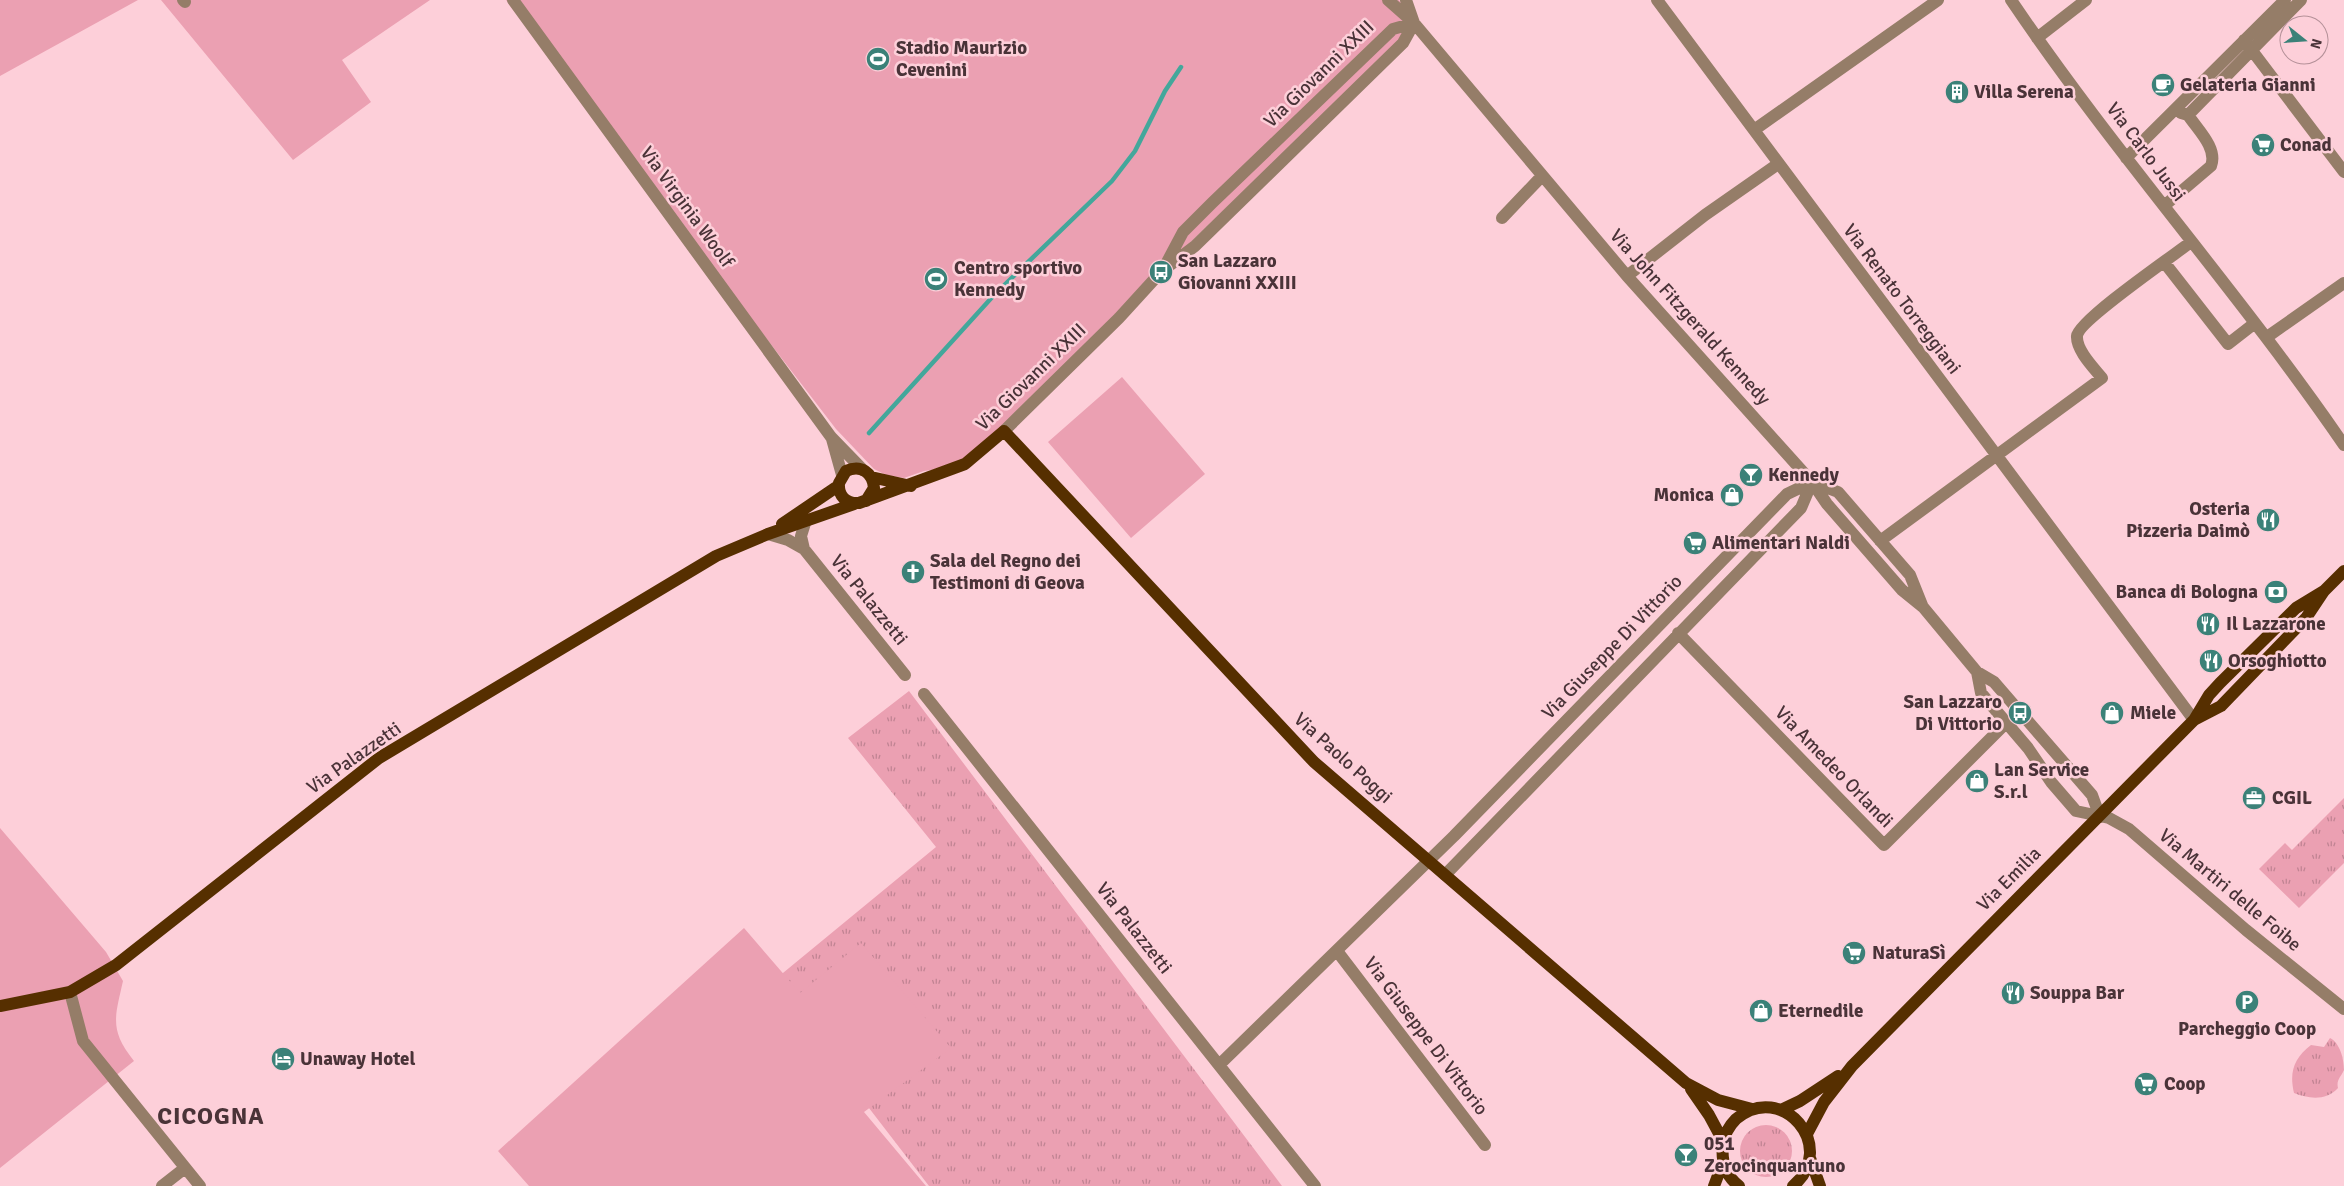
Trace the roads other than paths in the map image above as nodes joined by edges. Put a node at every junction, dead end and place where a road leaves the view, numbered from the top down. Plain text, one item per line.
1 (513, 0) edge
2 (1388, 0) edge
3 (1406, 0) edge
4 (1657, 0) edge
5 (1938, 0) edge
6 (2011, 0) edge
7 (2086, 0) edge
8 (2285, 0) edge
9 (2301, 0) edge
10 (1414, 22) junction
11 (2037, 38) junction
12 (2248, 44) junction
13 (2170, 114) junction
14 (2188, 115) junction
15 (1754, 130) junction
16 (2126, 158) junction
17 (1778, 164) junction
18 (2344, 172) edge
19 (1542, 176) junction
20 (2164, 206) junction
21 (1502, 218) dead end
22 (2191, 242) junction
23 (2164, 262) junction
24 (1161, 272) junction
25 (1626, 276) junction
26 (2344, 283) edge
27 (2255, 323) junction
28 (2267, 337) junction
29 (1004, 431) junction
30 (831, 437) junction
31 (2344, 445) edge
32 (1996, 457) junction
33 (867, 473) junction
34 (840, 481) junction
35 (1812, 482) junction
36 (911, 486) junction
37 (860, 502) junction
38 (806, 520) junction
39 (768, 534) junction
40 (1880, 541) junction
41 (804, 549) junction
42 (2344, 571) edge
43 (1923, 607) junction
44 (1678, 633) junction
45 (1977, 672) junction
46 (905, 675) dead end
47 (924, 694) dead end
48 (2194, 720) junction
49 (2006, 723) junction
50 (2100, 817) junction
51 (1429, 861) junction
52 (1445, 875) junction
53 (1337, 951) junction
54 (70, 992) junction
55 (2332, 1000) junction
56 (0, 1006) edge
57 (2344, 1008) edge
58 (2344, 1019) edge
59 (1219, 1065) junction
60 (1852, 1066) junction
61 (1686, 1083) junction
62 (1752, 1109) junction
63 (1781, 1110) junction
64 (1807, 1134) junction
65 (1723, 1141) junction
66 (1484, 1145) dead end
67 (1810, 1158) junction
68 (1723, 1162) junction
69 (185, 1168) junction
70 (162, 1186) edge
71 (200, 1186) edge
72 (1315, 1186) edge
73 (1714, 1186) edge
74 (1739, 1186) edge
75 (1793, 1186) edge
76 (1820, 1186) edge

1 - 30 street, Via Virginia Woolf
2 - 10 street, Via John Fitzgerald Kennedy
3 - 10 street, Via John Fitzgerald Kennedy
4 - 15 street, Via Renato Torreggiani
5 - 15 street
6 - 11 street, Via Carlo Jussi
7 - 11 street
8 - 12 street
9 - 12 street
10 - 19 street, Via John Fitzgerald Kennedy
10 - 24 street, Via Giovanni XXIII
10 - 24 street, Via Giovanni XXIII
11 - 16 street, Via Carlo Jussi
12 - 13 street
12 - 14 street
12 - 18 street
13 - 14 street
13 - 16 street
14 - 20 street
15 - 17 street, Via Renato Torreggiani
16 - 20 street, Via Carlo Jussi
17 - 25 street
17 - 32 street, Via Renato Torreggiani
19 - 21 street
19 - 25 street, Via John Fitzgerald Kennedy
20 - 22 street, Via Carlo Jussi
22 - 23 street
22 - 27 street, Via Carlo Jussi
23 - 27 street
23 - 32 street
24 - 29 street, Via Giovanni XXIII
25 - 35 street, Via John Fitzgerald Kennedy
26 - 28 street
27 - 28 street, Via Carlo Jussi
28 - 31 street, Via Carlo Jussi
29 - 36 main road, Via Giovanni XXIII
29 - 51 main road, Via Paolo Poggi
30 - 33 street, Via Virginia Woolf
30 - 34 street, Via Virginia Woolf
32 - 40 street
32 - 48 street, Via Renato Torreggiani
33 - 34 main road
33 - 36 main road
33 - 37 main road
34 - 37 main road
34 - 39 main road, Via Palazzetti
35 - 40 street, Via John Fitzgerald Kennedy
35 - 43 street, Via John Fitzgerald Kennedy
35 - 44 street, Via Giuseppe Di Vittorio
35 - 51 street, Via Giuseppe Di Vittorio
36 - 37 main road, Via Giovanni XXIII
37 - 38 main road, Via Palazzetti
38 - 39 main road, Via Palazzetti
38 - 41 street, Via Palazzetti
39 - 41 street, Via Palazzetti
39 - 54 main road, Via Palazzetti
40 - 43 street, Via John Fitzgerald Kennedy
41 - 46 street, Via Palazzetti
42 - 48 main road, Via Emilia
43 - 45 street, Via John Fitzgerald Kennedy
44 - 49 street, Via Amedeo Orlandi
44 - 52 street, Via Giuseppe Di Vittorio
45 - 49 street, Via John Fitzgerald Kennedy
45 - 50 street, Via John Fitzgerald Kennedy
47 - 59 street, Via Palazzetti
48 - 50 main road, Via Emilia
49 - 50 street, Via John Fitzgerald Kennedy
50 - 55 street, Via Martiri delle Foibe
50 - 60 main road, Via Emilia
51 - 52 main road, Via Paolo Poggi
51 - 53 street, Via Giuseppe Di Vittorio
52 - 61 main road, Via Paolo Poggi
53 - 59 street, Via Giuseppe Di Vittorio
53 - 66 street, Via Giuseppe Di Vittorio
54 - 56 main road, Via Palazzetti
54 - 69 street
55 - 57 street, Via Martiri delle Foibe
55 - 58 street, Via Martiri delle Foibe
59 - 72 street, Via Palazzetti
60 - 63 main road, Via Emilia
60 - 64 main road, Via Emilia
61 - 62 main road, Via Paolo Poggi
61 - 65 main road, Via Paolo Poggi
62 - 63 main road, Via Paolo Poggi
62 - 65 main road
63 - 64 main road
64 - 67 main road
65 - 68 main road
67 - 75 main road
67 - 76 main road
68 - 73 main road
68 - 74 main road
69 - 70 street
69 - 71 street

